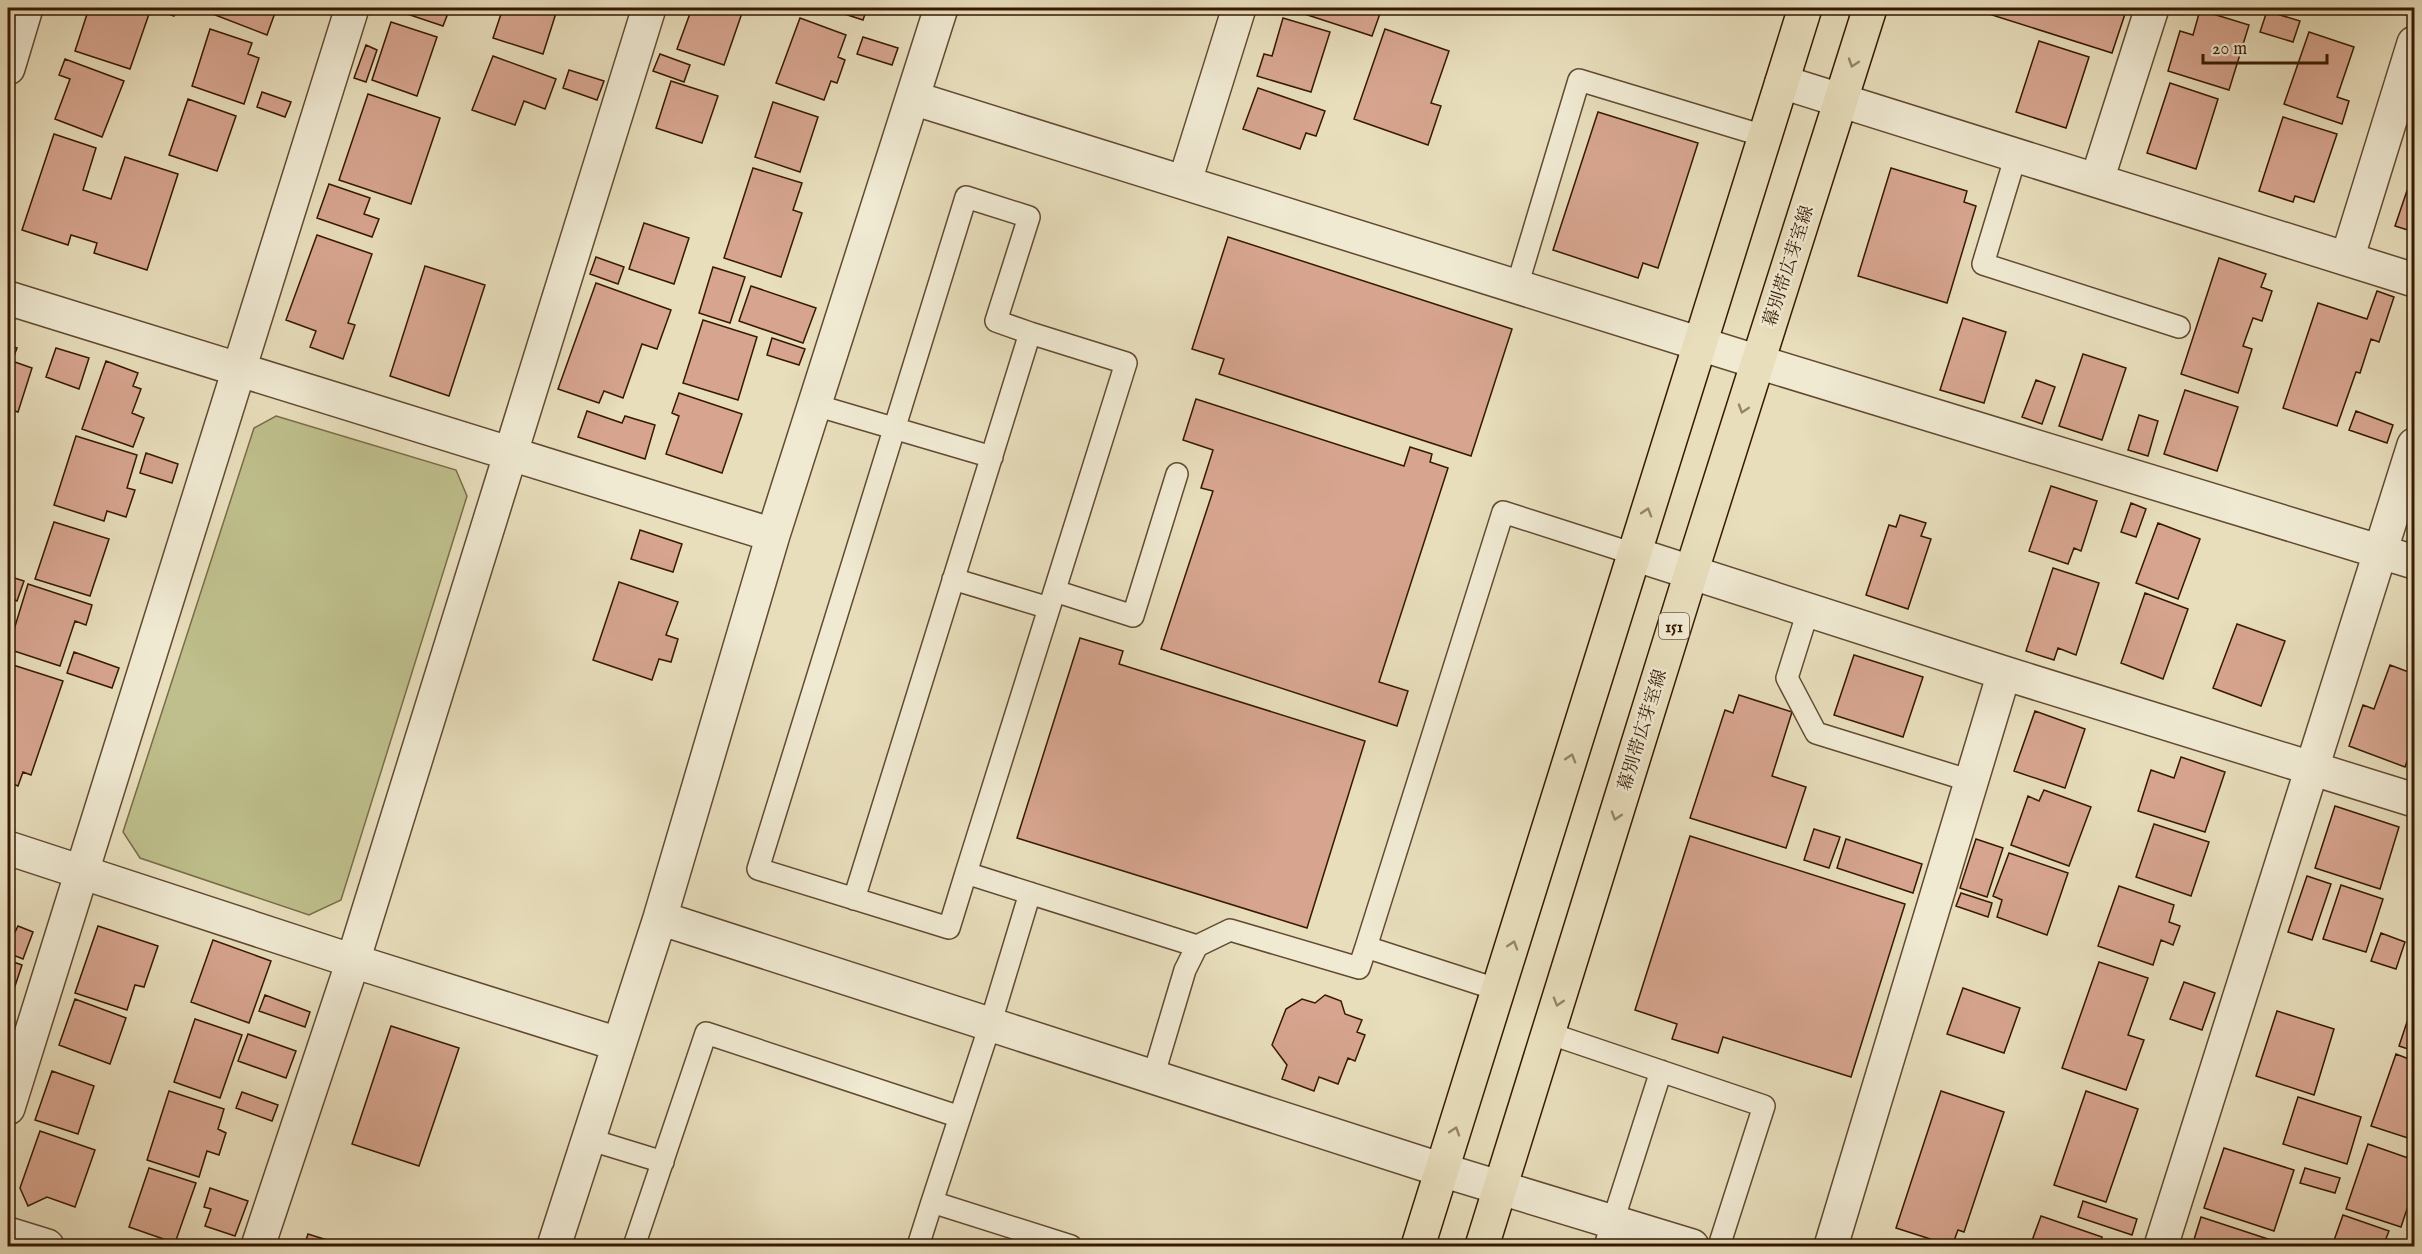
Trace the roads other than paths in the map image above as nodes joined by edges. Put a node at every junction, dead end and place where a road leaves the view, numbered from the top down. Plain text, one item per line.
1 (26, 8) edge
2 (352, 8) edge
3 (649, 8) edge
4 (941, 8) edge
5 (1239, 8) edge
6 (1805, 8) edge
7 (1870, 8) edge
8 (2152, 8) edge
9 (2415, 44) edge
10 (8, 68) edge
11 (1782, 81) junction
12 (913, 98) junction
13 (1841, 100) junction
14 (1764, 135) junction
15 (2016, 155) junction
16 (2097, 180) junction
17 (1185, 182) junction
18 (2347, 259) junction
19 (2415, 280) edge
20 (1517, 286) junction
21 (8, 298) edge
22 (2179, 327) dead end
23 (1030, 333) junction
24 (1699, 342) junction
25 (1758, 362) junction
26 (239, 369) junction
27 (815, 405) junction
28 (894, 428) junction
29 (2415, 445) edge
30 (510, 452) junction
31 (992, 457) junction
32 (1177, 474) dead end
33 (773, 535) junction
34 (2381, 551) junction
35 (1634, 554) junction
36 (2415, 562) edge
37 (1691, 573) junction
38 (954, 579) junction
39 (1052, 599) junction
40 (1808, 611) junction
41 (2004, 673) junction
42 (2313, 767) junction
43 (1971, 781) junction
44 (2415, 801) edge
45 (8, 848) edge
46 (82, 871) junction
47 (966, 873) junction
48 (1030, 893) junction
49 (854, 899) junction
50 (660, 918) junction
51 (1197, 945) junction
52 (1366, 947) junction
53 (353, 961) junction
54 (1499, 990) junction
55 (990, 1025) junction
56 (1548, 1033) junction
57 (618, 1044) junction
58 (1661, 1071) junction
59 (1153, 1077) junction
60 (8, 1108) edge
61 (960, 1117) junction
62 (588, 1139) junction
63 (663, 1162) junction
64 (1442, 1170) junction
65 (1500, 1188) junction
66 (932, 1202) junction
67 (8, 1234) edge
68 (1609, 1234) edge
69 (47, 1246) edge
70 (258, 1246) edge
71 (554, 1246) edge
72 (634, 1246) edge
73 (918, 1246) edge
74 (1071, 1246) edge
75 (1418, 1246) edge
76 (1482, 1246) edge
77 (1692, 1246) edge
78 (1719, 1246) edge
79 (1831, 1246) edge
80 (2161, 1246) edge

1 - 10 street
2 - 26 street
3 - 30 street
4 - 12 street
5 - 17 street
6 - 11 main road
7 -> 13 main road, 幕別帯広芽室線 / 151
8 - 16 street
9 - 18 street
11 - 13 street
11 - 14 main road
12 - 17 street
12 - 27 street
13 - 15 street
13 - 25 main road, 幕別帯広芽室線 / 151
14 - 20 lane
14 - 24 main road
15 - 16 street
15 - 22 lane
16 - 18 street
17 - 20 street
18 - 19 street
20 - 24 street
21 - 26 street
23 - 28 lane
23 - 31 lane
23 - 39 lane
24 - 25 street
35 -> 24 main road
25 - 34 street
25 -> 37 main road, 幕別帯広芽室線 / 151
26 - 30 street
26 - 46 street
27 - 28 lane
27 - 33 street
28 - 31 lane
28 - 49 lane
29 - 34 street
30 - 33 street
30 - 53 street
31 - 38 lane
32 - 39 lane
33 - 50 street
34 - 36 street
34 - 42 street
35 - 37 street
35 - 52 lane
54 -> 35 main road
37 - 40 street
37 -> 56 main road, 幕別帯広芽室線 / 151
38 - 39 lane
38 - 49 lane
39 - 47 lane
40 - 41 street
40 - 43 lane
41 - 42 street
41 - 43 street
42 - 44 street
42 - 80 street
43 - 79 street
45 - 46 street
46 - 53 street
46 - 60 street
47 - 48 lane
47 - 49 lane
48 - 51 lane
48 - 55 lane
50 - 55 street
50 - 57 street
51 - 52 lane
51 - 59 lane
52 - 54 lane
53 - 57 street
53 - 70 street
64 -> 54 main road
55 - 59 street
55 - 61 lane
56 - 58 lane
56 - 65 main road, 幕別帯広芽室線 / 151
57 - 62 street
58 - 68 lane
58 - 78 lane
59 - 64 street
61 - 63 lane
61 - 66 lane
62 - 63 lane
62 - 71 street
63 - 72 lane
64 - 65 street
64 - 75 main road
65 - 68 street
65 - 76 main road, 幕別帯広芽室線 / 151
66 - 73 lane
66 - 74 lane
67 - 69 street
68 - 77 street

